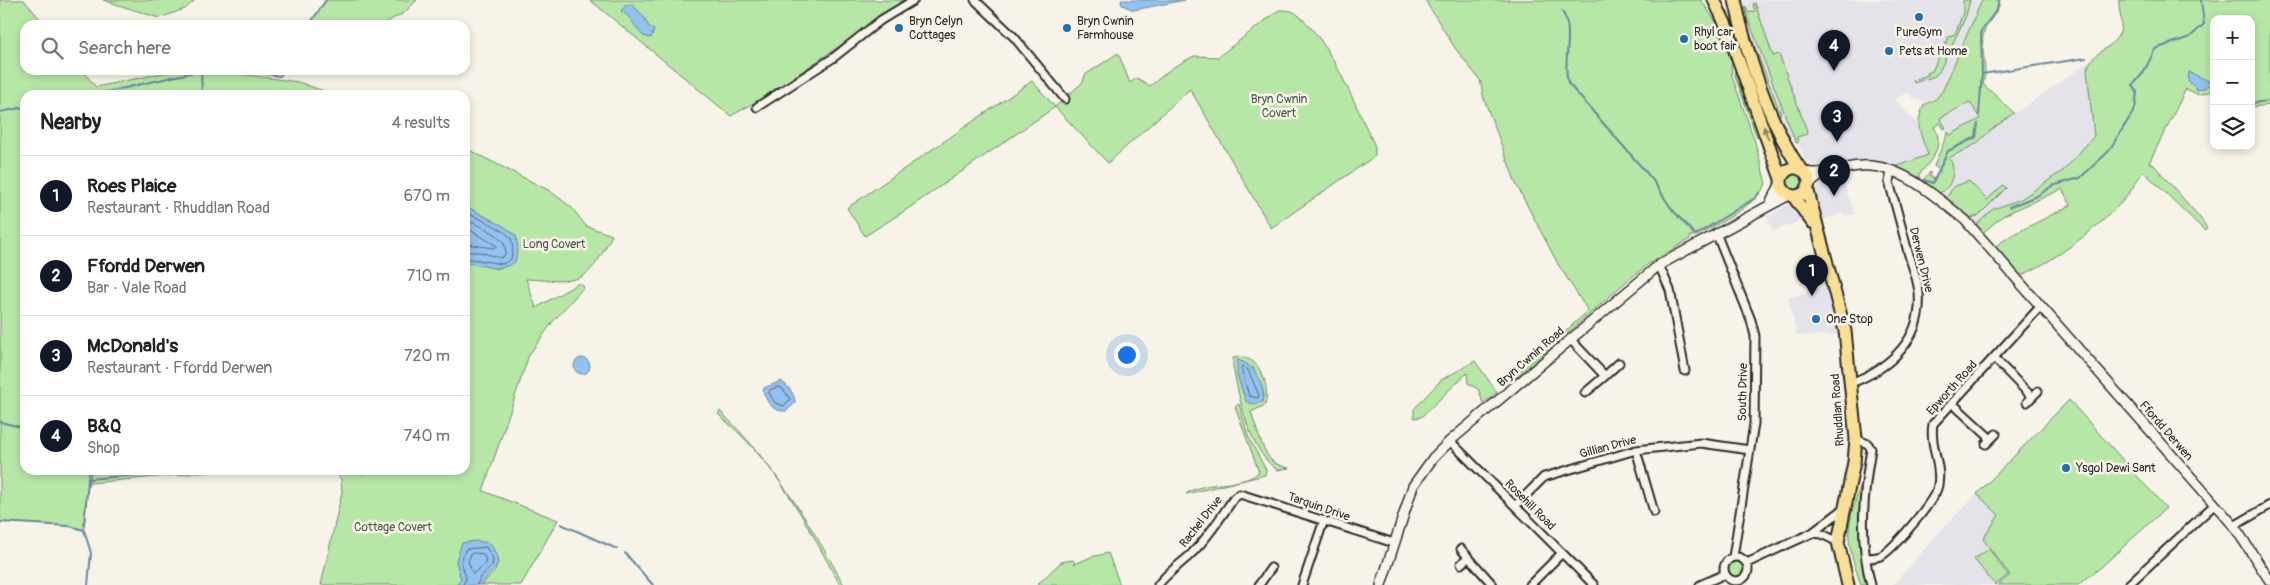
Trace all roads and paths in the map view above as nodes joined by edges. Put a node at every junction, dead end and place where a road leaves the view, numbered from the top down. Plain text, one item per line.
1 (914, 0) edge
2 (975, 0) edge
3 (1714, 0) edge
4 (1735, 0) edge
5 (1066, 99) dead end
6 (757, 107) dead end
7 (1802, 171) junction
8 (1891, 171) junction
9 (1822, 174) junction
10 (1781, 181) junction
11 (1808, 187) junction
12 (1791, 195) junction
13 (1765, 208) junction
14 (1716, 232) junction
15 (1818, 235) junction
16 (1659, 265) junction
17 (2040, 307) junction
18 (1571, 340) junction
19 (1994, 358) junction
20 (1619, 363) dead end
21 (1685, 371) dead end
22 (1605, 376) junction
23 (1851, 383) junction
24 (2038, 391) dead end
25 (1585, 393) dead end
26 (1952, 403) junction
27 (1856, 439) junction
28 (1991, 439) dead end
29 (1450, 441) junction
30 (1636, 450) junction
31 (1750, 450) junction
32 (1234, 494) joint
33 (2214, 505) junction
34 (2270, 505) edge
35 (1515, 506) junction
36 (1845, 508) junction
37 (1654, 512) dead end
38 (1324, 520) junction
39 (2234, 526) junction
40 (1812, 533) junction
41 (1838, 542) junction
42 (1394, 543) junction
43 (1461, 549) dead end
44 (1562, 553) junction
45 (1468, 557) junction
46 (1733, 557) junction
47 (1866, 558) junction
48 (1747, 563) junction
49 (1461, 564) dead end
50 (1271, 568) dead end
51 (1724, 574) junction
52 (2270, 581) edge
53 (1744, 582) edge
54 (1160, 584) edge
55 (1259, 585) edge
56 (1302, 585) edge
57 (1380, 585) edge
58 (1493, 585) edge
59 (1530, 585) edge
60 (1594, 585) edge
61 (1700, 585) edge
62 (1848, 585) edge
63 (1871, 585) edge
64 (2128, 585) edge

1 - 6 street
2 - 5 street
10 -> 3 main road
4 - 7 main road
7 - 9 street, Ffordd Derwen
7 - 10 main road
7 - 11 main road
8 - 9 street, Ffordd Derwen
8 - 17 street, Ffordd Derwen
8 - 23 street, Derwen Drive
9 - 11 street, Ffordd Derwen
10 - 12 main road
10 - 13 street
11 - 12 main road
11 - 15 main road
12 - 13 street, Bryn Cwnin Road
12 - 15 main road
13 - 14 street, Bryn Cwnin Road
14 - 16 street, Bryn Cwnin Road
14 - 31 street, South Drive
15 - 23 main road, Rhuddlan Road
16 - 18 street, Bryn Cwnin Road
16 - 21 street
17 - 19 street, Epworth Road
17 - 33 street, Ffordd Derwen
18 - 22 street
18 - 29 street, Bryn Cwnin Road
19 - 24 street
19 - 26 street, Epworth Road
20 - 22 street
22 - 25 street
23 - 27 main road, Rhuddlan Road
26 - 28 street
26 - 47 street, Epworth Road
27 - 36 main road, Rhuddlan Road
27 - 47 street
29 - 35 street, Rosehill Road
29 - 42 street, Bryn Cwnin Road
30 - 31 street, Gillian Drive
30 - 35 street, Gillian Drive
30 - 37 street
31 - 46 street, South Drive
32 - 38 street, Tarquin Drive
32 - 54 street, Rachel Drive
33 - 39 street, Ffordd Derwen
33 - 64 street
34 - 39 street
35 - 44 street, Rosehill Road
36 - 40 street
36 - 41 main road, Rhuddlan Road
38 - 42 street, Tarquin Drive
38 - 56 street
39 - 52 street, Ffordd Derwen
40 - 41 street
40 - 48 street
41 - 62 main road, Rhuddlan Road
42 - 57 street, Bryn Cwnin Road
43 - 45 street
44 - 59 street
44 - 60 street, Rosehill Road
45 - 49 street
45 - 58 street
46 - 48 street
46 - 51 street
47 - 63 street
48 - 53 street
50 - 55 street
51 - 53 street
51 - 61 street

